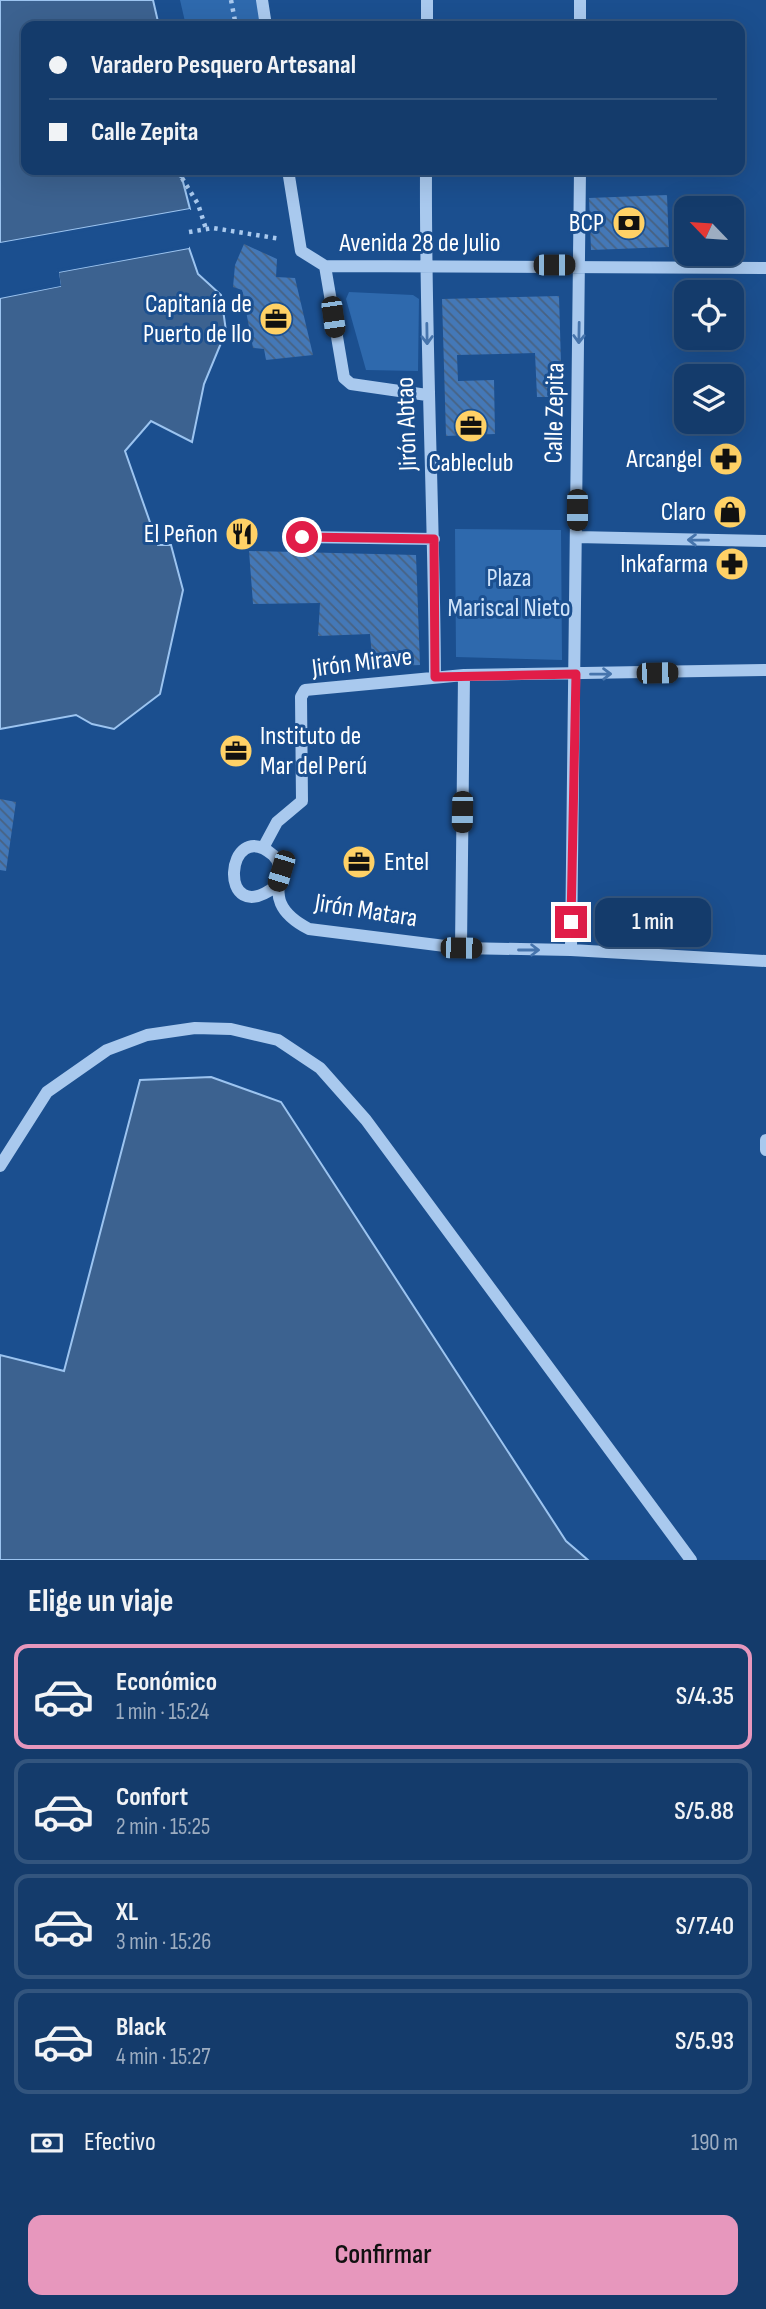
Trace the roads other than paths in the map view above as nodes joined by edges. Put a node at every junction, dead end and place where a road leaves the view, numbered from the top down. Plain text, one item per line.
1 (262, 0) edge
2 (427, 0) edge
3 (580, 0) edge
4 (265, 21) edge
5 (427, 21) edge
6 (580, 21) edge
7 (289, 175) edge
8 (426, 175) edge
9 (580, 175) edge
10 (580, 265) junction
11 (325, 266) junction
12 (426, 266) junction
13 (766, 268) edge
14 (427, 395) junction
15 (302, 537) dead end
16 (576, 537) junction
17 (434, 539) junction
18 (766, 541) edge
19 (766, 670) edge
20 (576, 674) junction
21 (464, 675) junction
22 (435, 677) junction
23 (263, 848) junction
24 (276, 886) junction
25 (461, 948) junction
26 (570, 950) junction
27 (766, 961) edge
28 (766, 1140) edge
29 (766, 1150) edge
30 (0, 1166) edge
31 (691, 1560) edge

1 - 4 street
2 - 5 street
3 - 6 street
7 - 11 street
8 - 12 street, Jirón Abtao
9 - 10 street, Calle Zepita
10 - 12 street, Avenida 28 de Julio
10 - 13 street, Avenida 28 de Julio
10 -> 16 street, Calle Zepita
11 - 12 street, Avenida 28 de Julio
11 - 14 street
12 -> 14 street, Jirón Abtao
14 - 17 street, Jirón Abtao
15 - 17 street
18 -> 16 street
16 - 20 street, Calle Zepita
17 - 22 street, Jirón Abtao
20 -> 19 street, Jirón Mirave
20 - 21 street, Jirón Mirave
20 - 26 street, Calle Zepita
21 - 22 street, Jirón Mirave
21 - 25 street
22 - 23 street, Jirón Mirave
23 - 24 street
23 - 24 street
24 - 25 street, Jirón Matara
25 -> 26 street, Jirón Matara
26 - 27 street, Jirón Matara
28 - 29 street
30 - 31 street

